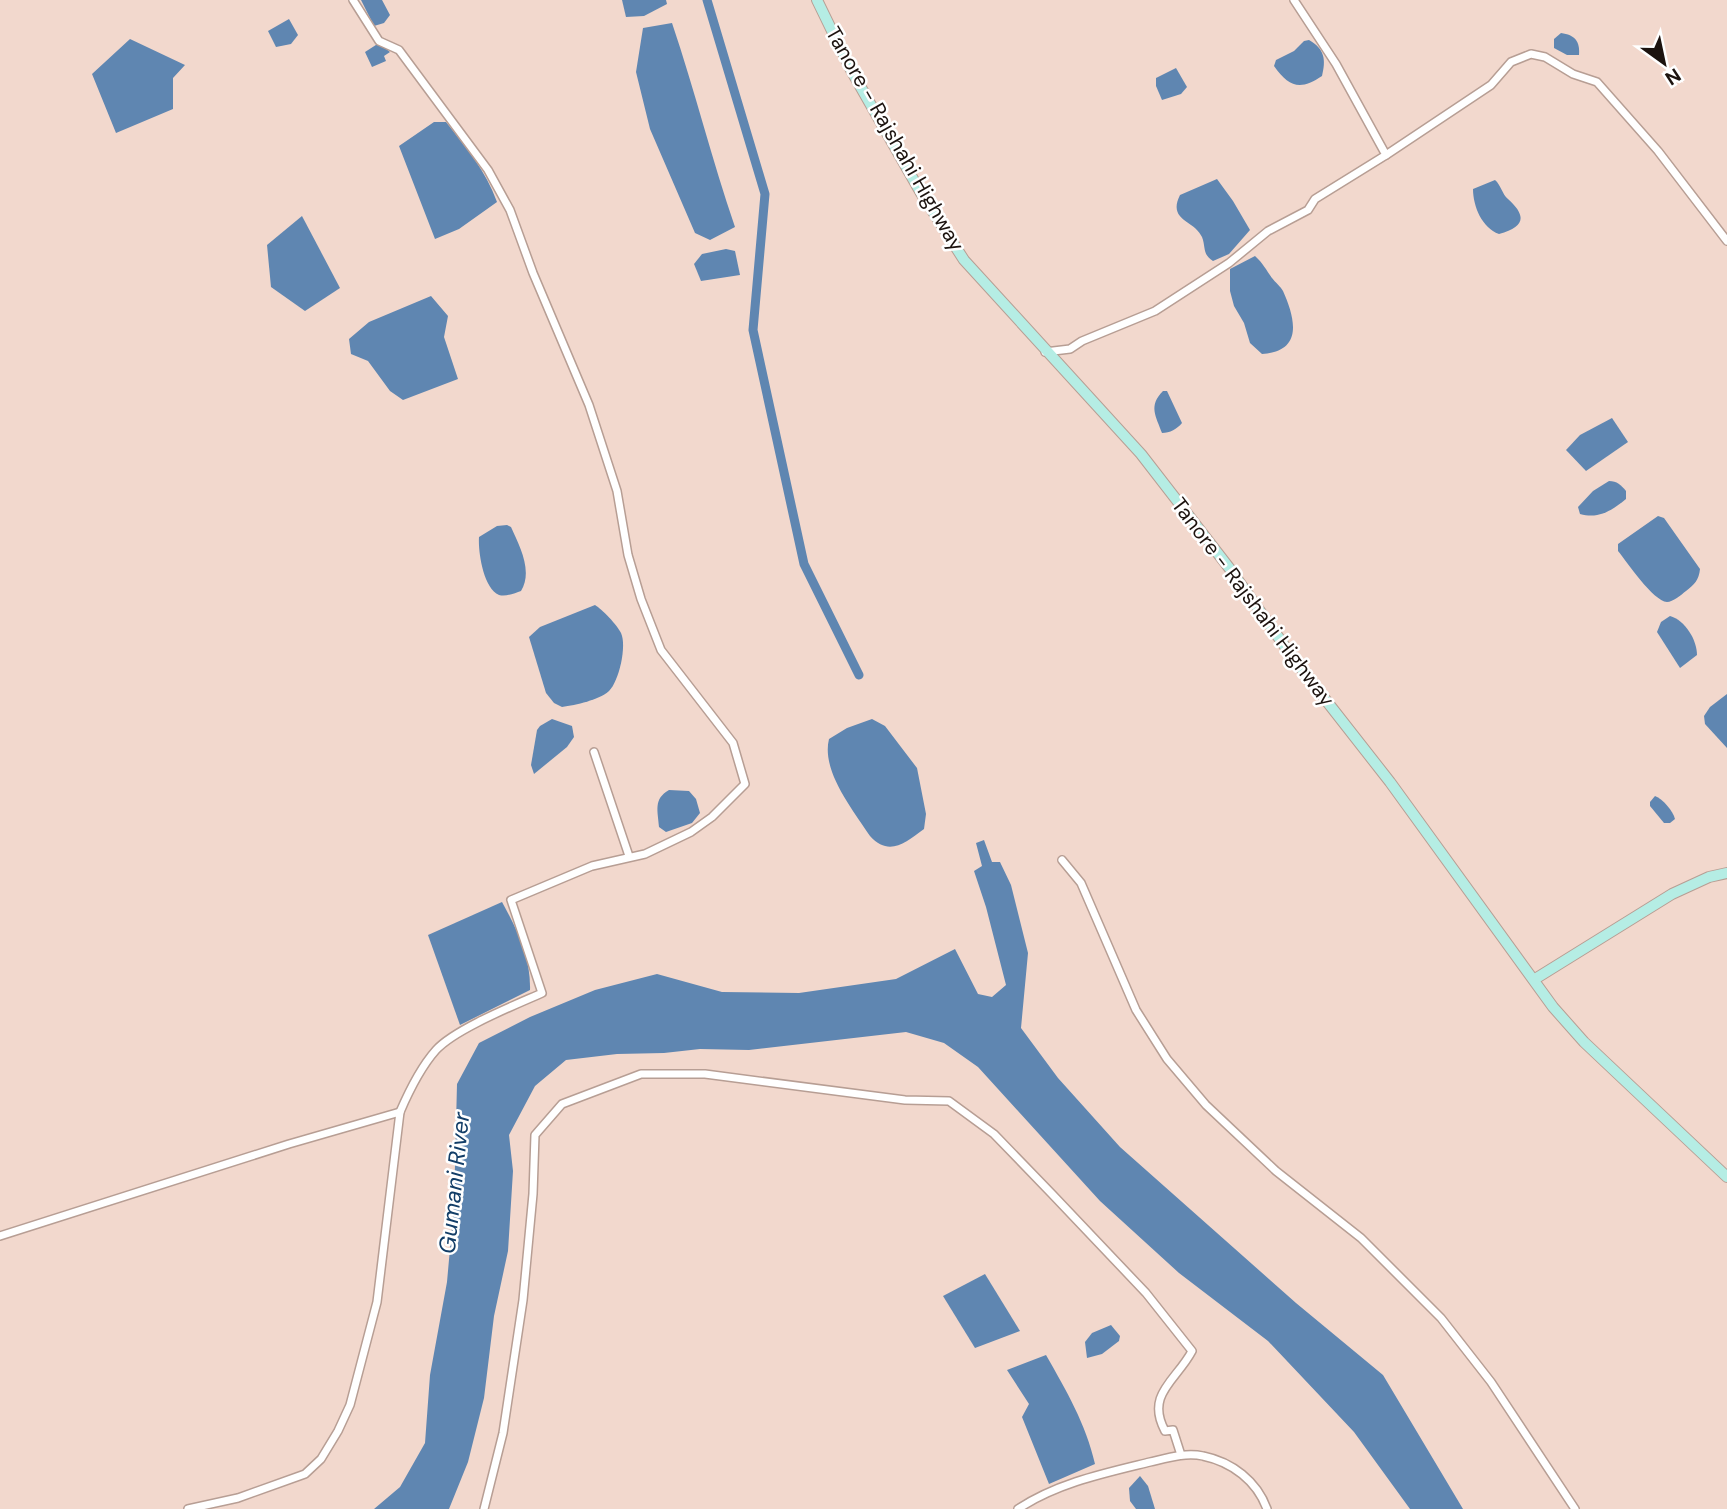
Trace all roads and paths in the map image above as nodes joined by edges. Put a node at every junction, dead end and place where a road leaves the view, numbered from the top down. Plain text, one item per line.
1 (353, 0) edge
2 (817, 0) edge
3 (1294, 0) edge
4 (1386, 155) junction
5 (1727, 241) edge
6 (1045, 352) junction
7 (594, 752) dead end
8 (629, 856) junction
9 (1062, 860) dead end
10 (1727, 873) edge
11 (1535, 979) junction
12 (400, 1112) junction
13 (1727, 1177) edge
14 (0, 1236) edge
15 (1181, 1455) junction
16 (188, 1509) edge
17 (484, 1509) edge
18 (1018, 1509) edge
19 (1267, 1509) edge
20 (1574, 1509) edge

1 - 8 street
2 - 6 main road, Tanore - Rajshahi Highway
3 - 4 street
4 - 5 street
4 - 6 street
6 - 11 main road, Tanore - Rajshahi Highway
7 - 8 street
8 - 12 street
9 - 20 street
10 - 11 main road
11 - 13 main road, Tanore - Rajshahi Highway
12 - 14 street
12 - 16 street
15 - 17 street
15 - 18 street
15 - 19 street

